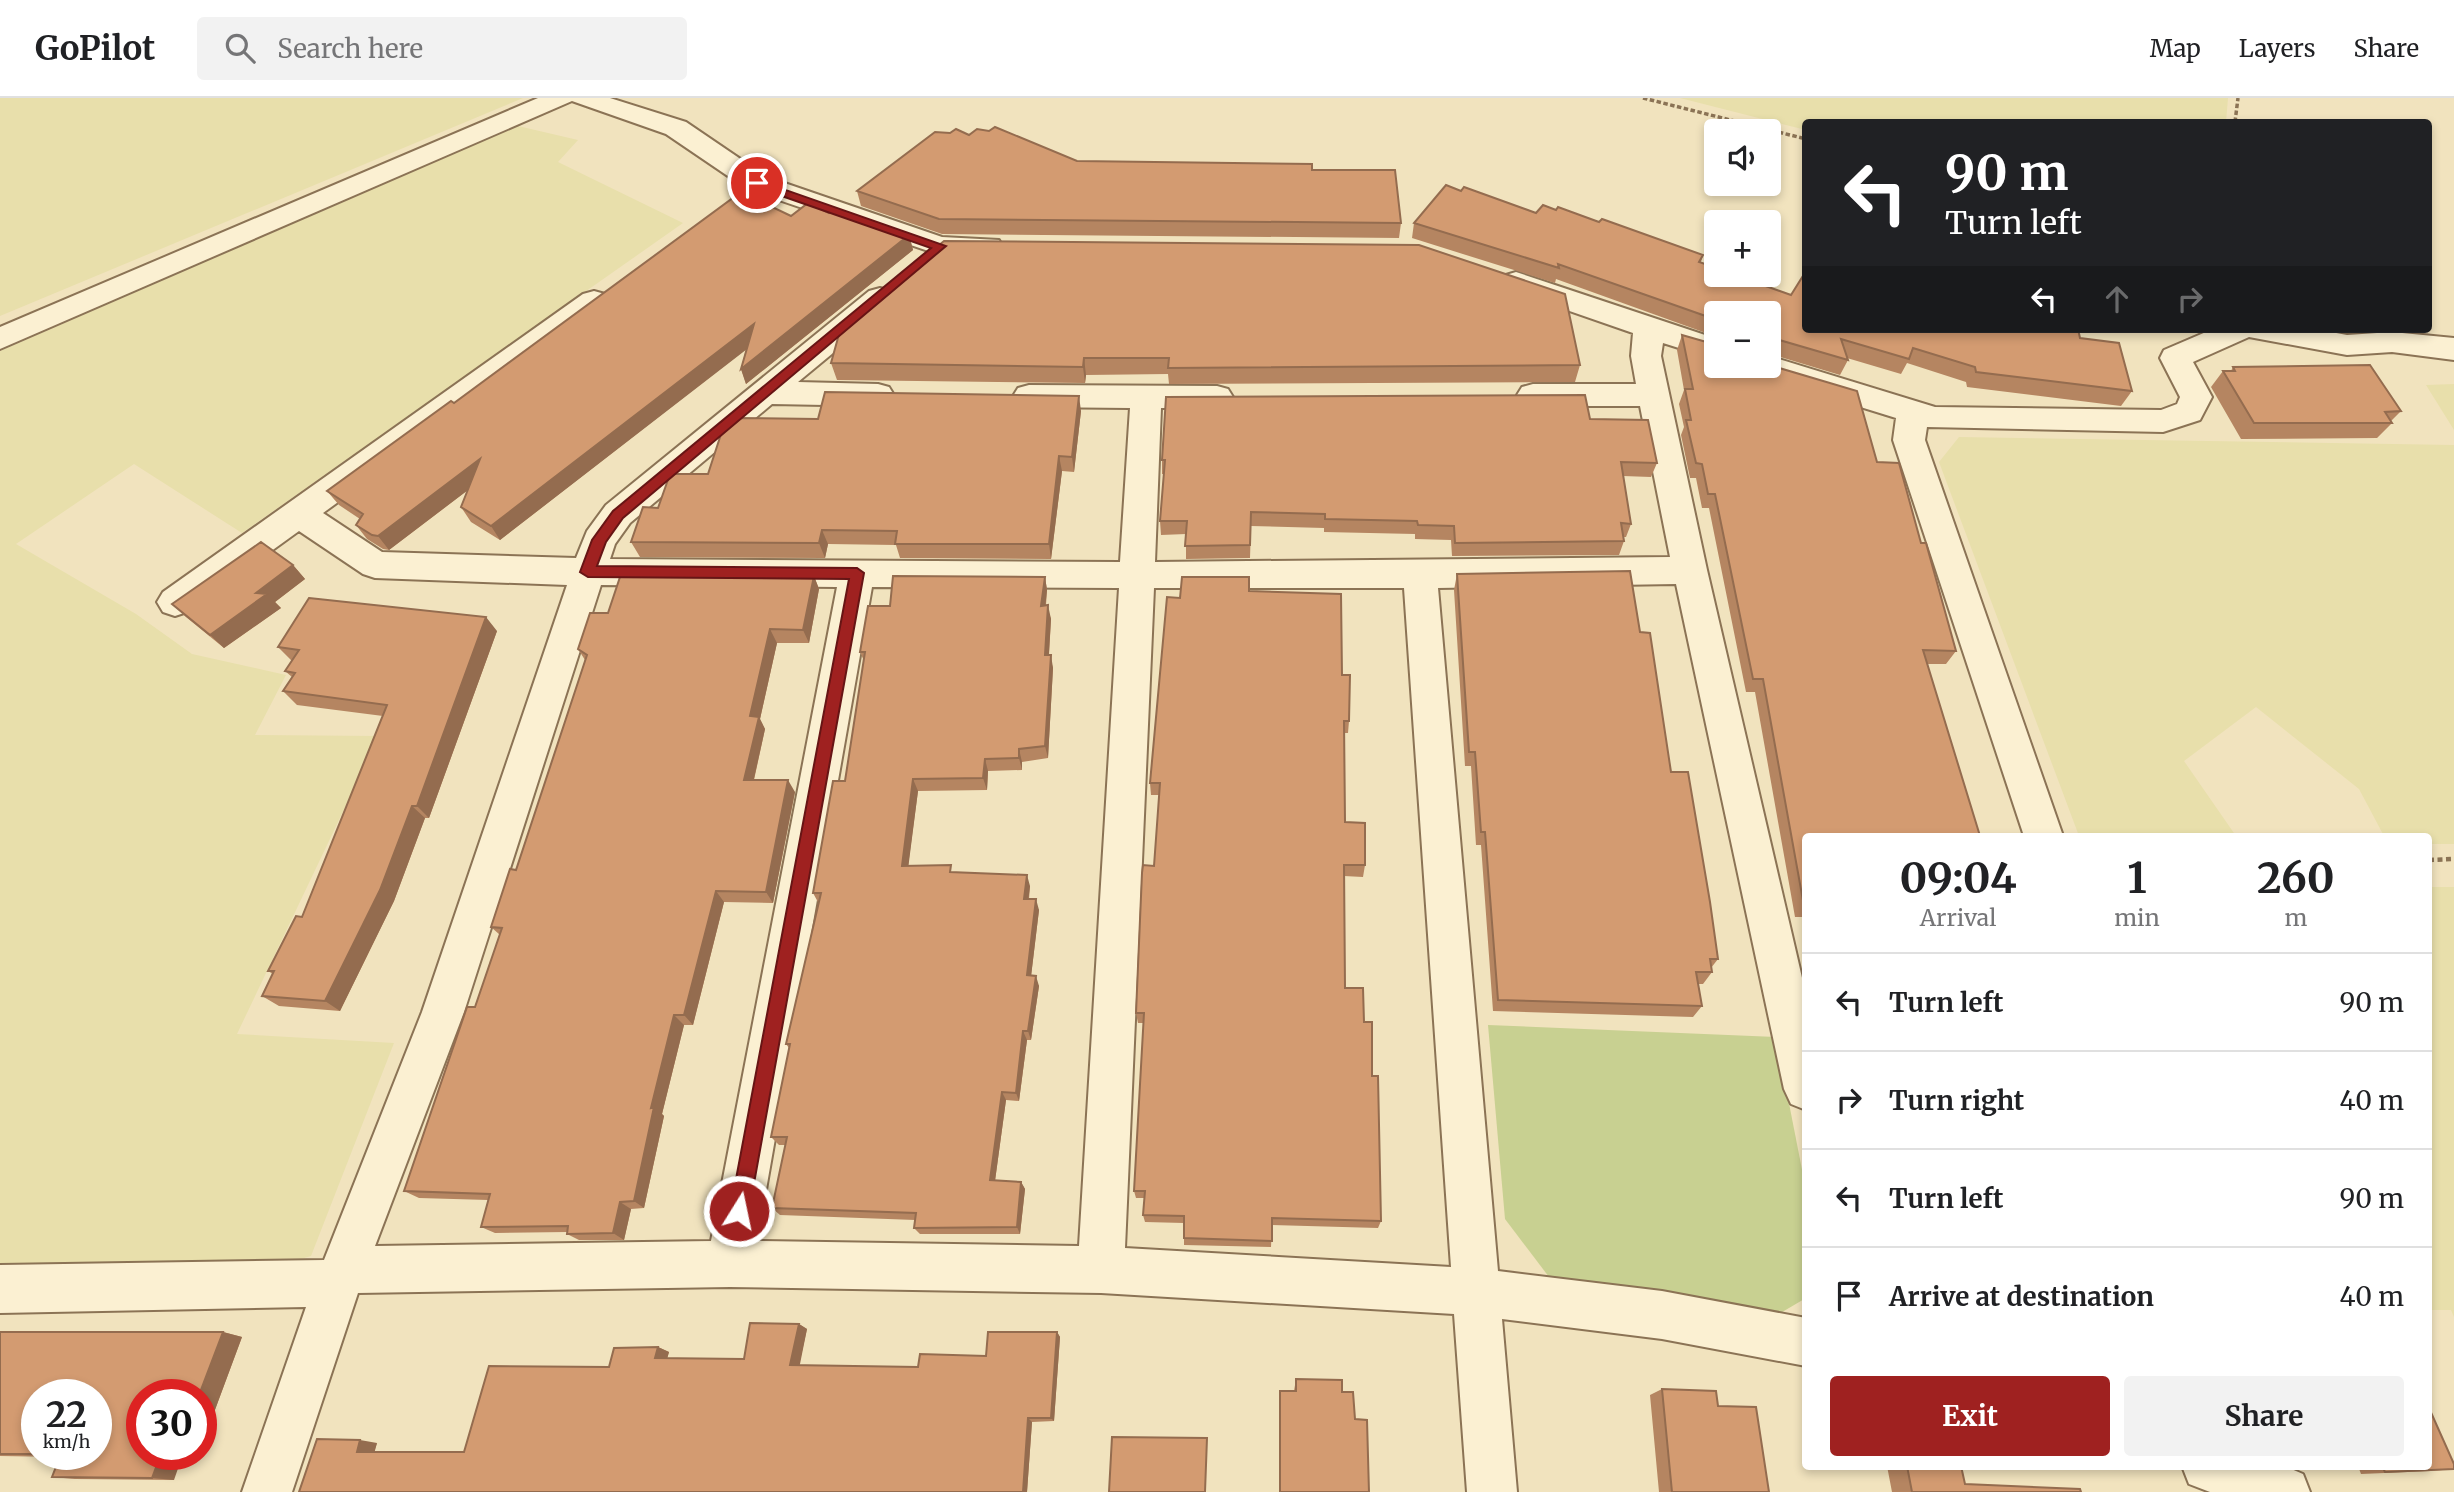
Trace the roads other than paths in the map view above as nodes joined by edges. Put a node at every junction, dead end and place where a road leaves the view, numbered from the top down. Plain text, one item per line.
1 (561, 98) edge
2 (583, 98) edge
3 (940, 246) junction
4 (1022, 247) edge
5 (1495, 275) edge
6 (623, 280) edge
7 (1649, 327) junction
8 (2231, 333) edge
9 (2279, 333) edge
10 (0, 339) edge
11 (1704, 346) edge
12 (2454, 349) edge
13 (1781, 371) edge
14 (767, 393) junction
15 (902, 395) edge
16 (1653, 395) junction
17 (997, 396) edge
18 (1503, 396) edge
19 (1242, 397) edge
20 (1146, 398) junction
21 (1913, 412) junction
22 (298, 513) junction
23 (1689, 570) junction
24 (588, 572) junction
25 (857, 573) junction
26 (1136, 575) junction
27 (1420, 576) junction
28 (175, 602) edge
29 (2042, 833) edge
30 (1802, 1071) edge
31 (730, 1264) junction
32 (1101, 1270) junction
33 (341, 1276) junction
34 (0, 1289) edge
35 (1477, 1292) junction
36 (1802, 1341) edge
37 (2223, 1470) edge
38 (2272, 1482) edge
39 (267, 1492) edge
40 (1492, 1492) edge

1 - 10 street
2 - 3 street
3 - 4 street
3 - 14 street
5 - 7 street
6 - 22 street
7 - 11 street
7 - 16 street
8 - 21 street
9 - 12 street
13 - 21 street
14 - 15 street
14 - 24 street
16 - 18 street
16 - 23 street
17 - 20 street
19 - 20 street
20 - 26 street
21 - 29 street
22 - 24 street
22 - 28 street
23 - 27 street
23 - 30 street
24 - 25 street
24 - 33 street
25 - 26 street
25 - 31 street
26 - 27 street
26 - 32 street
27 - 35 street
31 - 32 street
31 - 33 street
32 - 35 street
33 - 34 street
33 - 39 street
35 - 36 street
35 - 40 street
37 - 38 street

